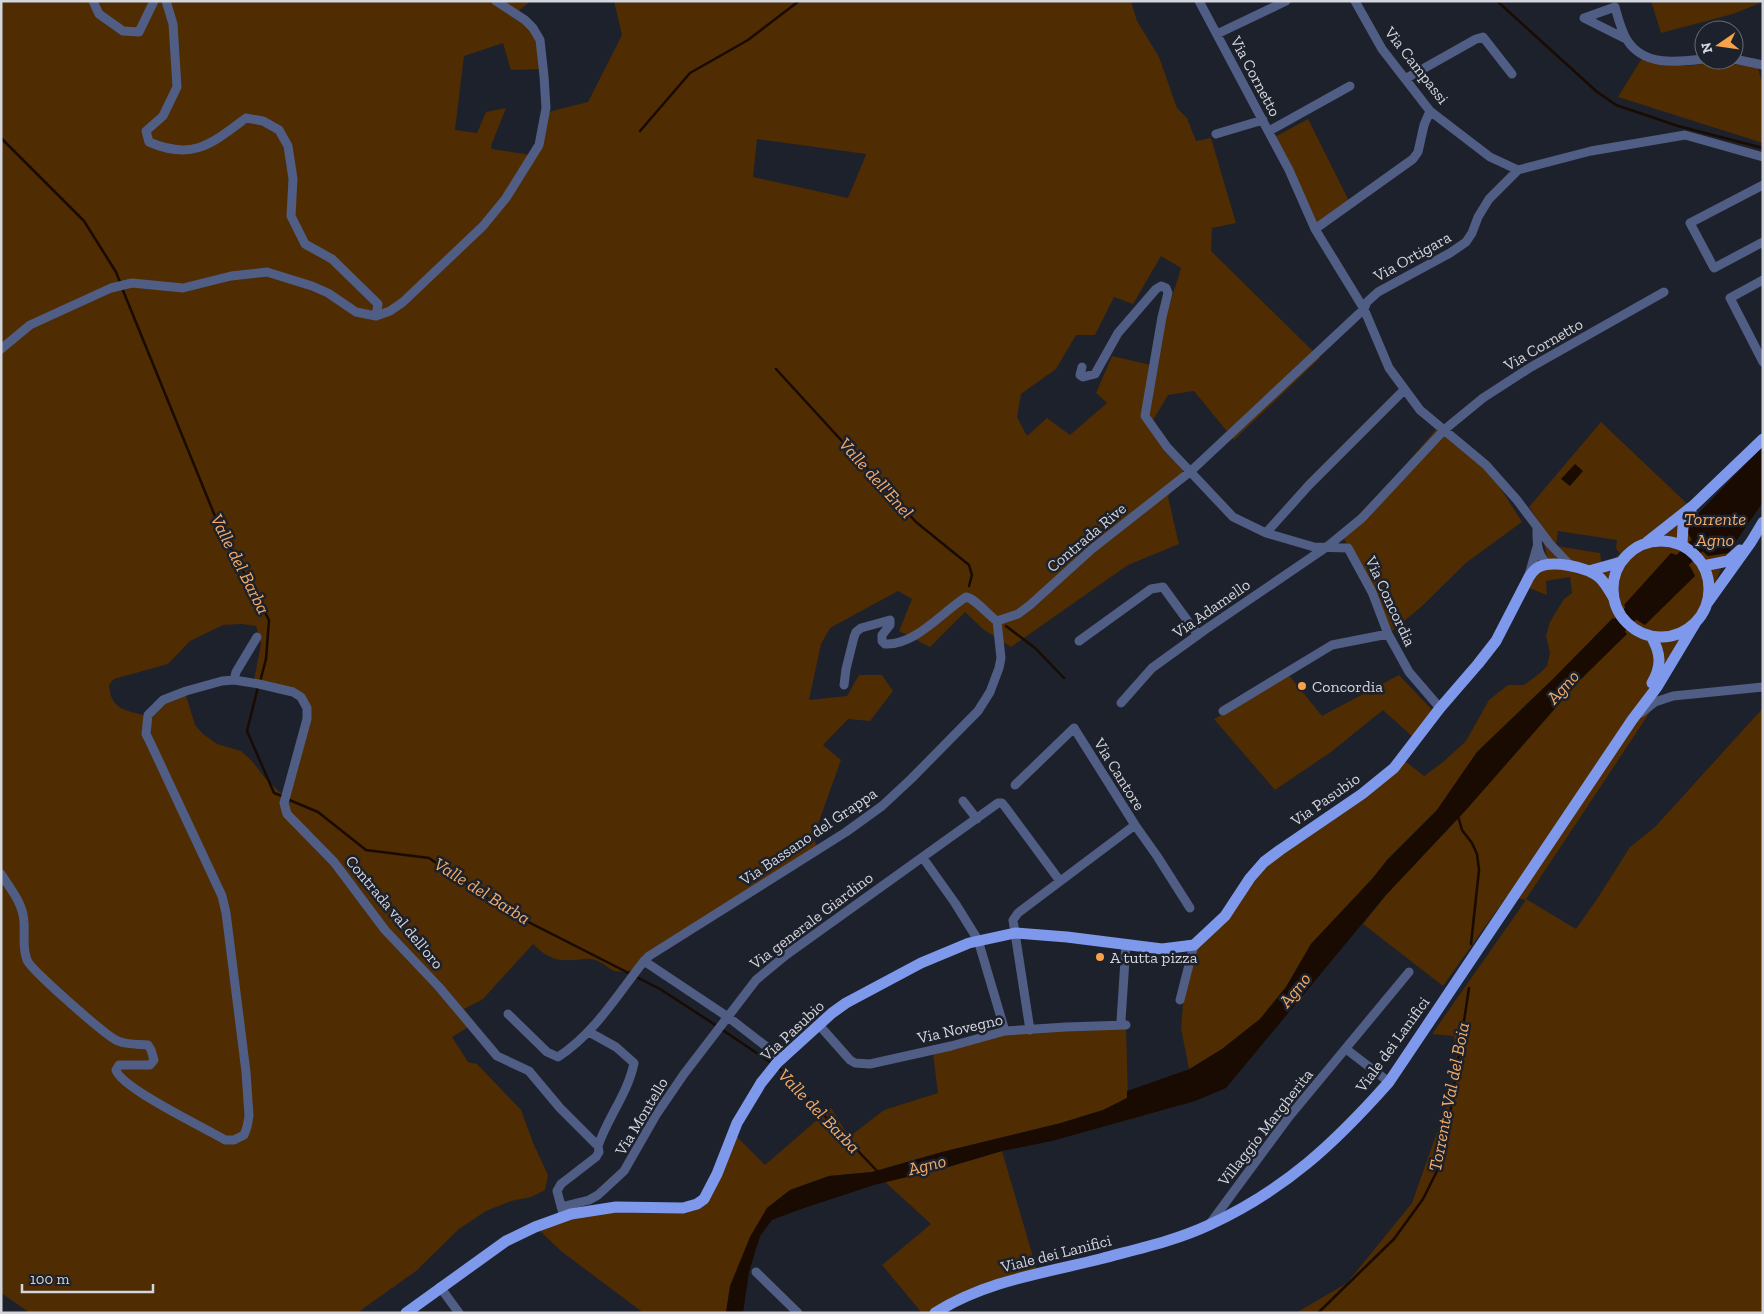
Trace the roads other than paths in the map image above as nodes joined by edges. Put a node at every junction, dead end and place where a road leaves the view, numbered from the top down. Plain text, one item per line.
1 (92, 1) edge
2 (154, 1) edge
3 (166, 1) edge
4 (496, 1) edge
5 (1199, 1) edge
6 (1286, 1) edge
7 (1355, 1) edge
8 (1217, 34) junction
9 (1626, 39) junction
10 (1694, 60) edge
11 (1744, 61) edge
12 (1763, 65) edge
13 (1512, 74) dead end
14 (1405, 79) junction
15 (1350, 86) dead end
16 (1430, 111) junction
17 (1262, 120) junction
18 (1269, 132) junction
19 (1216, 134) dead end
20 (1763, 157) edge
21 (1518, 170) junction
22 (1763, 185) edge
23 (1315, 229) junction
24 (1763, 242) edge
25 (1763, 280) edge
26 (1664, 292) dead end
27 (1364, 309) junction
28 (376, 316) junction
29 (1759, 346) edge
30 (1, 349) edge
31 (1763, 362) edge
32 (1080, 374) dead end
33 (1404, 390) junction
34 (1444, 430) junction
35 (1763, 439) edge
36 (1191, 471) junction
37 (1694, 505) junction
38 (1763, 522) edge
39 (1537, 526) junction
40 (1266, 533) junction
41 (1647, 542) junction
42 (1682, 544) junction
43 (1328, 546) junction
44 (1537, 547) junction
45 (1621, 562) junction
46 (1547, 564) junction
47 (1703, 566) junction
48 (1573, 568) junction
49 (1589, 571) junction
50 (1529, 576) junction
51 (1613, 597) junction
52 (1706, 606) junction
53 (997, 621) junction
54 (1696, 622) junction
55 (1388, 634) junction
56 (1198, 636) junction
57 (1651, 636) junction
58 (258, 637) dead end
59 (1079, 641) dead end
60 (234, 680) junction
61 (844, 685) dead end
62 (1657, 687) junction
63 (1763, 687) edge
64 (1673, 696) junction
65 (1121, 703) dead end
66 (1440, 708) junction
67 (1223, 711) dead end
68 (1632, 720) junction
69 (1014, 784) dead end
70 (964, 801) dead end
71 (976, 819) junction
72 (1135, 825) junction
73 (923, 858) junction
74 (1, 874) edge
75 (1060, 881) junction
76 (1190, 908) dead end
77 (1015, 933) junction
78 (978, 940) junction
79 (1126, 944) junction
80 (1194, 945) junction
81 (644, 961) junction
82 (1409, 972) dead end
83 (1180, 1000) dead end
84 (508, 1014) dead end
85 (726, 1019) junction
86 (819, 1025) junction
87 (1030, 1030) junction
88 (1005, 1031) junction
89 (589, 1032) junction
90 (1346, 1049) junction
91 (776, 1064) junction
92 (1389, 1082) junction
93 (598, 1146) junction
94 (563, 1212) junction
95 (1208, 1225) junction
96 (756, 1272) dead end
97 (440, 1287) junction
98 (406, 1313) edge
99 (459, 1313) edge
100 (798, 1313) edge
101 (935, 1313) edge

1 - 2 street
3 - 28 street
4 - 28 street
5 - 8 street, Via Cornetto
6 - 8 street, Via Cornetto
7 - 14 street, Via Campassi
8 - 17 street, Via Cornetto
9 - 9 street
9 - 10 street
11 - 12 street
13 - 14 street
14 - 16 street, Via Campassi
15 - 18 street, Via Cornetto
16 - 21 street, Via Campassi
16 - 23 street
17 - 18 street, Via Cornetto
17 - 19 street
18 - 23 street, Via Cornetto
20 - 21 street
21 - 27 street, Via Ortigara
22 - 24 street
23 - 27 street, Via Cornetto
25 - 29 street
26 - 34 street, Via Cornetto
27 - 33 street, Via Cornetto
27 - 36 street, Via Ortigara
28 - 30 street
29 - 31 street
32 - 36 street, Via Concordia
33 - 34 street, Via Cornetto
33 - 40 street
34 - 39 street, Via Cornetto
34 - 43 street, Via Cornetto
35 - 37 main road
36 - 40 street, Via Concordia
36 - 53 street, Contrada Rive
37 - 41 main road
37 - 42 main road
38 - 47 main road
38 - 52 main road
39 - 44 street
39 - 48 street, Via Cornetto
40 - 43 street, Via Concordia
41 - 42 main road
41 - 45 main road
42 - 47 main road
43 - 55 street, Via Concordia
43 - 56 street, Via Adamello
44 - 46 street
44 - 50 street
45 - 49 main road
45 - 51 main road
46 - 48 main road
46 - 50 main road, Via Pasubio
47 - 52 main road
48 - 49 main road
49 - 51 main road
50 - 66 main road, Via Pasubio
51 - 57 main road
52 - 54 main road
53 - 61 street
53 - 81 street, Via Bassano del Grappa
54 - 57 main road
54 - 62 main road, Viale dei Lanifici
55 - 66 street, Via Concordia
55 - 67 street
56 - 59 street
56 - 65 street, Via Adamello
57 - 68 main road, Viale dei Lanifici
58 - 60 street
60 - 74 street, Contrada val dell'oro
60 - 93 street, Contrada val dell'oro
62 - 64 street
62 - 68 main road, Viale dei Lanifici
63 - 64 street
64 - 68 street
66 - 80 main road, Via Pasubio
68 - 92 main road, Viale dei Lanifici
69 - 72 street, Via Cantore
70 - 71 street
71 - 73 street
71 - 75 street
72 - 75 street, Via Cantore
72 - 76 street
73 - 78 street
73 - 85 street, Via generale Giardino
75 - 77 street, Via Cantore
77 - 78 main road, Via Pasubio
77 - 79 main road, Via Pasubio
77 - 87 street
78 - 86 main road, Via Pasubio
78 - 88 street
79 - 80 main road, Via Pasubio
79 - 87 street, Via Novegno
80 - 83 street
81 - 85 street
81 - 89 street, Via Bassano del Grappa
82 - 90 street, Villaggio Margherita
84 - 89 street, Via Bassano del Grappa
85 - 91 street
85 - 94 street, Via Montello
86 - 88 street, Via Novegno
86 - 91 main road, Via Pasubio
87 - 88 street, Via Novegno
89 - 93 street
90 - 92 street
90 - 95 street, Villaggio Margherita
91 - 94 main road, Via Pasubio
92 - 95 main road, Viale dei Lanifici
93 - 94 street
94 - 97 main road, Via Pasubio
95 - 101 main road, Viale dei Lanifici
96 - 100 street
97 - 98 main road, Via Pasubio
97 - 99 street

